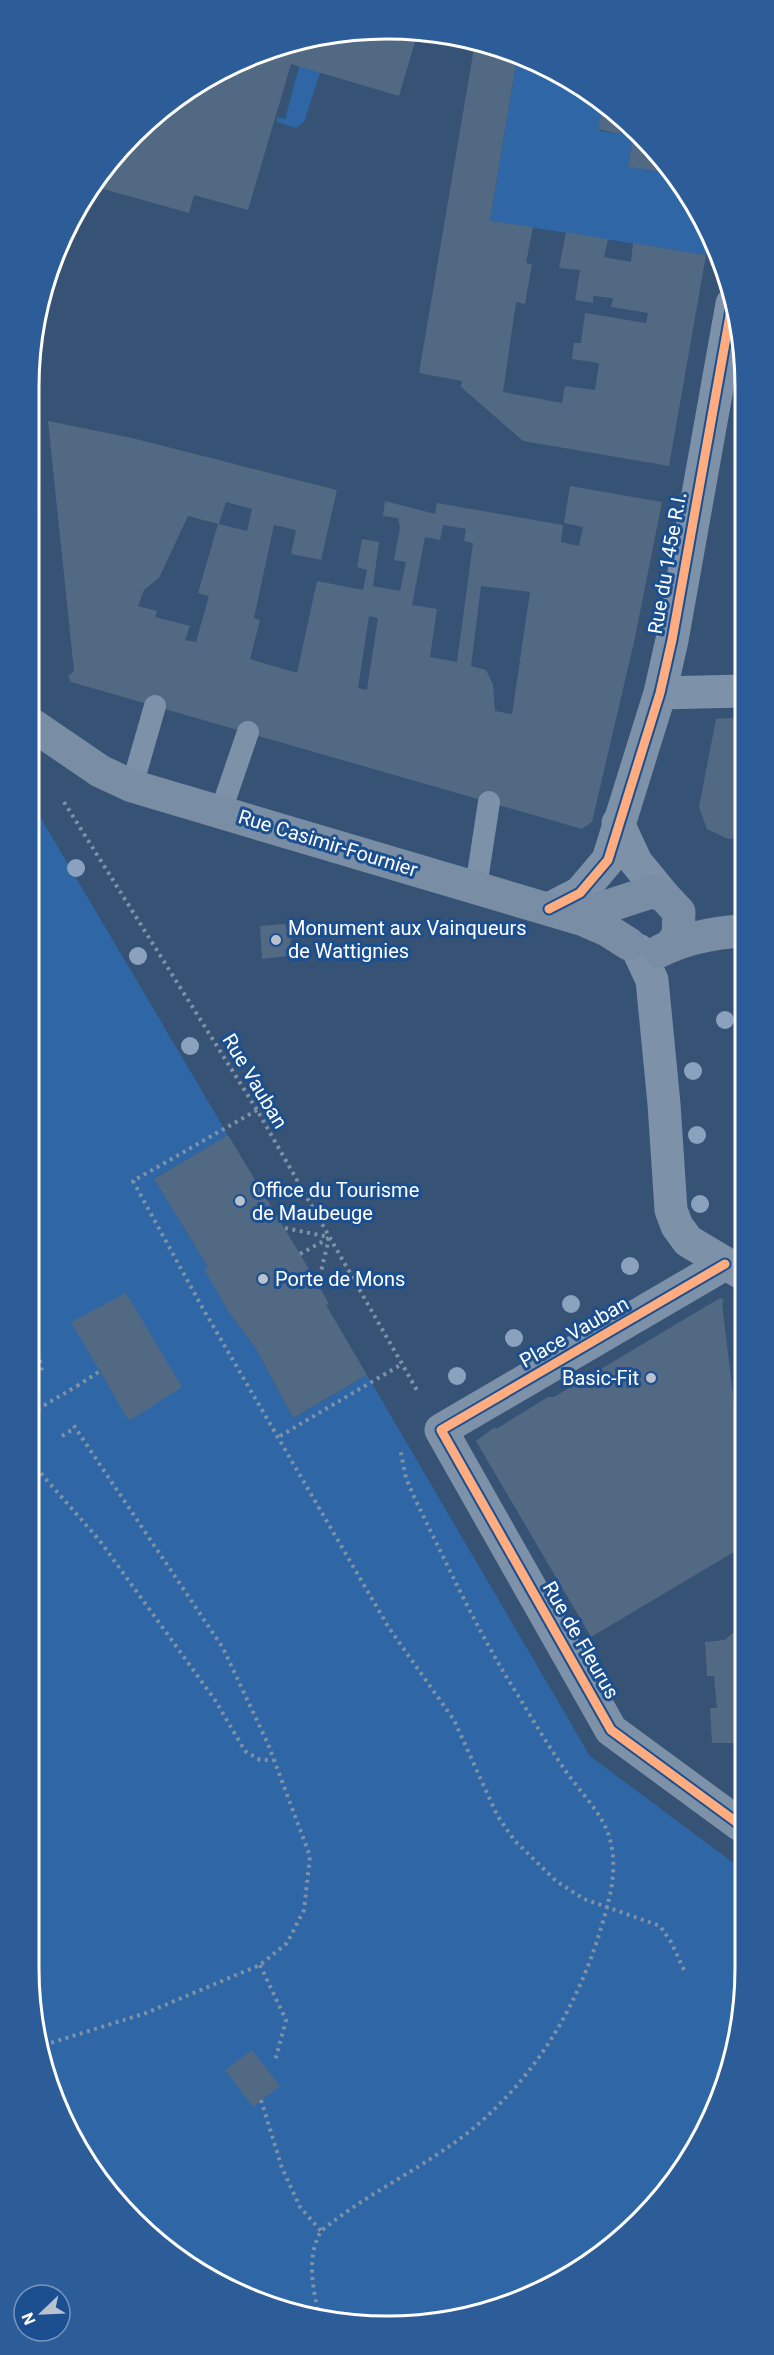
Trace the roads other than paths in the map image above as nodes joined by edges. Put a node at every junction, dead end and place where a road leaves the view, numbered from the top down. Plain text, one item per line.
1 (729, 323) edge
2 (735, 691) edge
3 (660, 693) junction
4 (155, 706) dead end
5 (39, 729) edge
6 (248, 732) dead end
7 (132, 786) junction
8 (489, 802) dead end
9 (221, 812) junction
10 (618, 823) junction
11 (476, 887) junction
12 (629, 901) junction
13 (671, 904) junction
14 (549, 909) junction
15 (735, 931) edge
16 (708, 933) junction
17 (650, 954) junction
18 (733, 1268) edge
19 (441, 1430) joint
20 (735, 1821) edge

1 - 3 street, Rue du 145e R.I.
2 - 3 street
3 - 10 street, Rue du 145e R.I.
4 - 7 lane
5 - 7 main road, Rue Casimir-Fournier
6 - 9 lane
7 - 9 main road, Rue Casimir-Fournier
8 - 11 lane
9 - 11 main road, Rue Casimir-Fournier
10 - 13 street
10 - 14 street, Rue du 145e R.I.
11 - 14 main road, Rue Casimir-Fournier
12 - 13 main road
12 - 14 main road
12 - 17 main road
13 - 16 main road
13 - 17 main road
14 - 17 main road, Rue Casimir-Fournier
15 - 16 main road
16 - 17 main road
17 - 18 street, Place Vauban
18 - 19 street, Place Vauban
19 - 20 street, Rue de Fleurus

